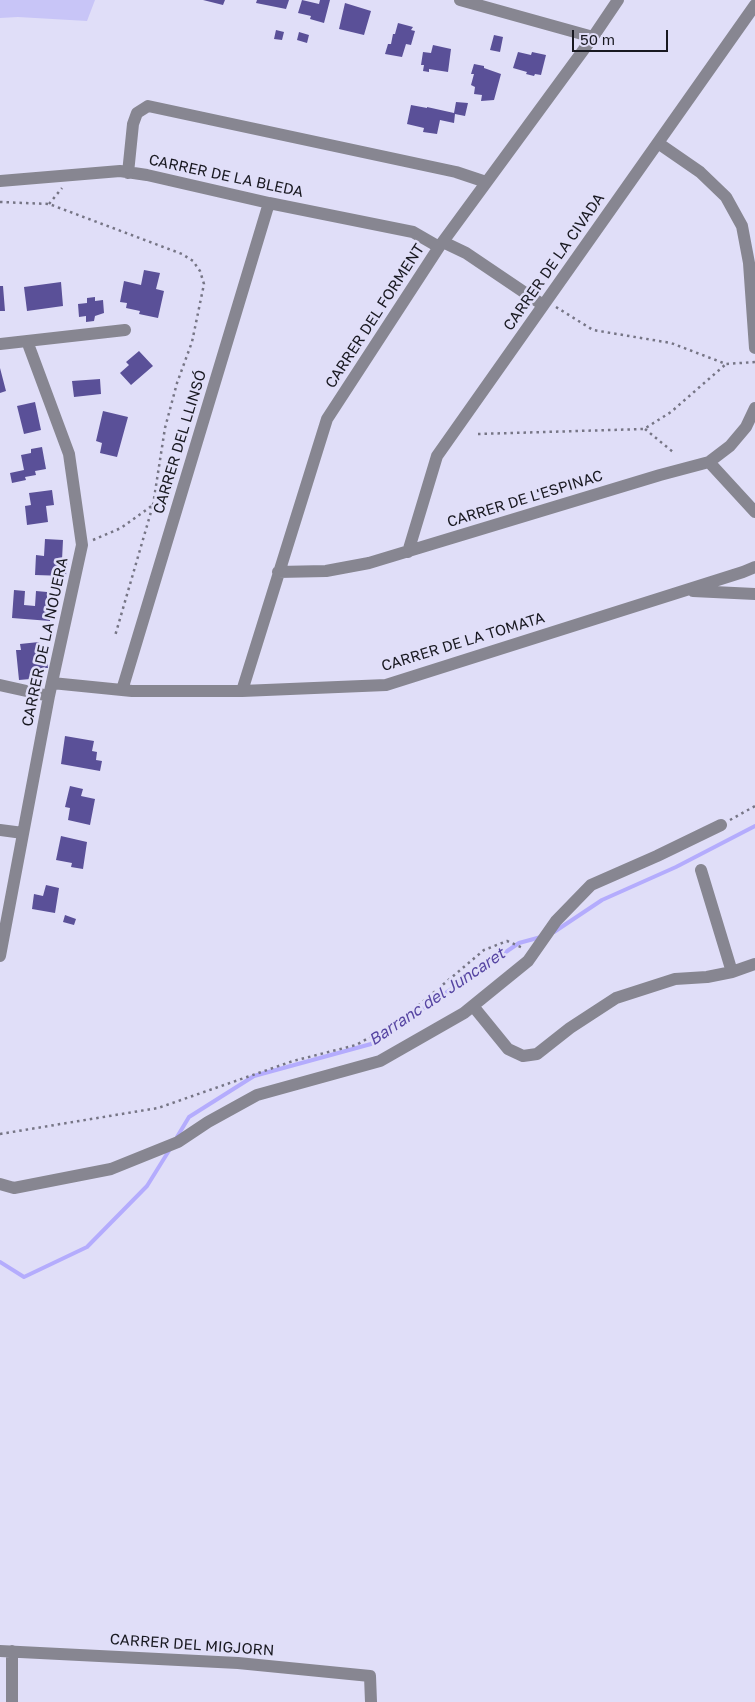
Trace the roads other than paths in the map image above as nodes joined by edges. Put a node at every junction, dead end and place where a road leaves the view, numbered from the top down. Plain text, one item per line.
1 (460, 0) edge
2 (618, 0) edge
3 (755, 5) edge
4 (593, 37) junction
5 (658, 143) junction
6 (128, 173) junction
7 (0, 181) edge
8 (486, 182) junction
9 (269, 203) junction
10 (441, 244) junction
11 (546, 303) junction
12 (125, 330) dead end
13 (28, 341) junction
14 (0, 344) edge
15 (755, 348) edge
16 (755, 408) edge
17 (709, 462) junction
18 (755, 512) edge
19 (408, 552) junction
20 (749, 569) edge
21 (278, 572) junction
22 (682, 590) junction
23 (753, 594) edge
24 (52, 682) junction
25 (0, 685) edge
26 (122, 690) junction
27 (242, 691) junction
28 (49, 696) junction
29 (720, 825) road end
30 (0, 830) edge
31 (23, 833) junction
32 (702, 870) dead end
33 (0, 956) edge
34 (755, 964) edge
35 (732, 972) junction
36 (472, 1006) junction
37 (0, 1184) edge
38 (6, 1651) edge
39 (12, 1702) edge
40 (371, 1702) edge

1 - 4 street
2 - 4 street, CARRER DEL FORMENT
3 - 5 street, CARRER DE LA CIVADA
4 - 8 street, CARRER DEL FORMENT
5 - 11 street, CARRER DE LA CIVADA
5 - 15 street
6 - 7 street, CARRER DE LA BLEDA
6 - 8 street
6 - 9 street, CARRER DE LA BLEDA
8 - 10 street, CARRER DEL FORMENT
9 - 10 street, CARRER DE LA BLEDA
9 - 26 street, CARRER DEL LLINSÓ
10 - 11 street, CARRER DE LA BLEDA
10 - 21 street, CARRER DEL FORMENT
11 - 19 street, CARRER DE LA CIVADA
12 - 13 street
13 - 14 street
13 - 24 street, CARRER DE LA NOUERA
16 - 17 street, CARRER DE L'ESPINAC
17 - 18 street
17 - 19 street, CARRER DE L'ESPINAC
19 - 21 street, CARRER DE L'ESPINAC
20 - 22 street, CARRER DE LA TOMATA
20 - 23 street
21 - 27 street, CARRER DEL FORMENT
22 - 23 street
22 - 27 street, CARRER DE LA TOMATA
24 - 26 street, CARRER DE LA TOMATA
24 - 28 street, CARRER DE LA NOUERA
25 - 28 street
26 - 27 street, CARRER DE LA TOMATA
28 - 31 street, CARRER DE LA NOUERA
29 - 36 street
30 - 31 street
31 - 33 street, CARRER DE LA NOUERA
32 - 35 street
34 - 35 street
35 - 36 street
36 - 37 street
38 - 39 street, CARRER DEL MIGJORN
38 - 40 street, CARRER DEL MIGJORN

